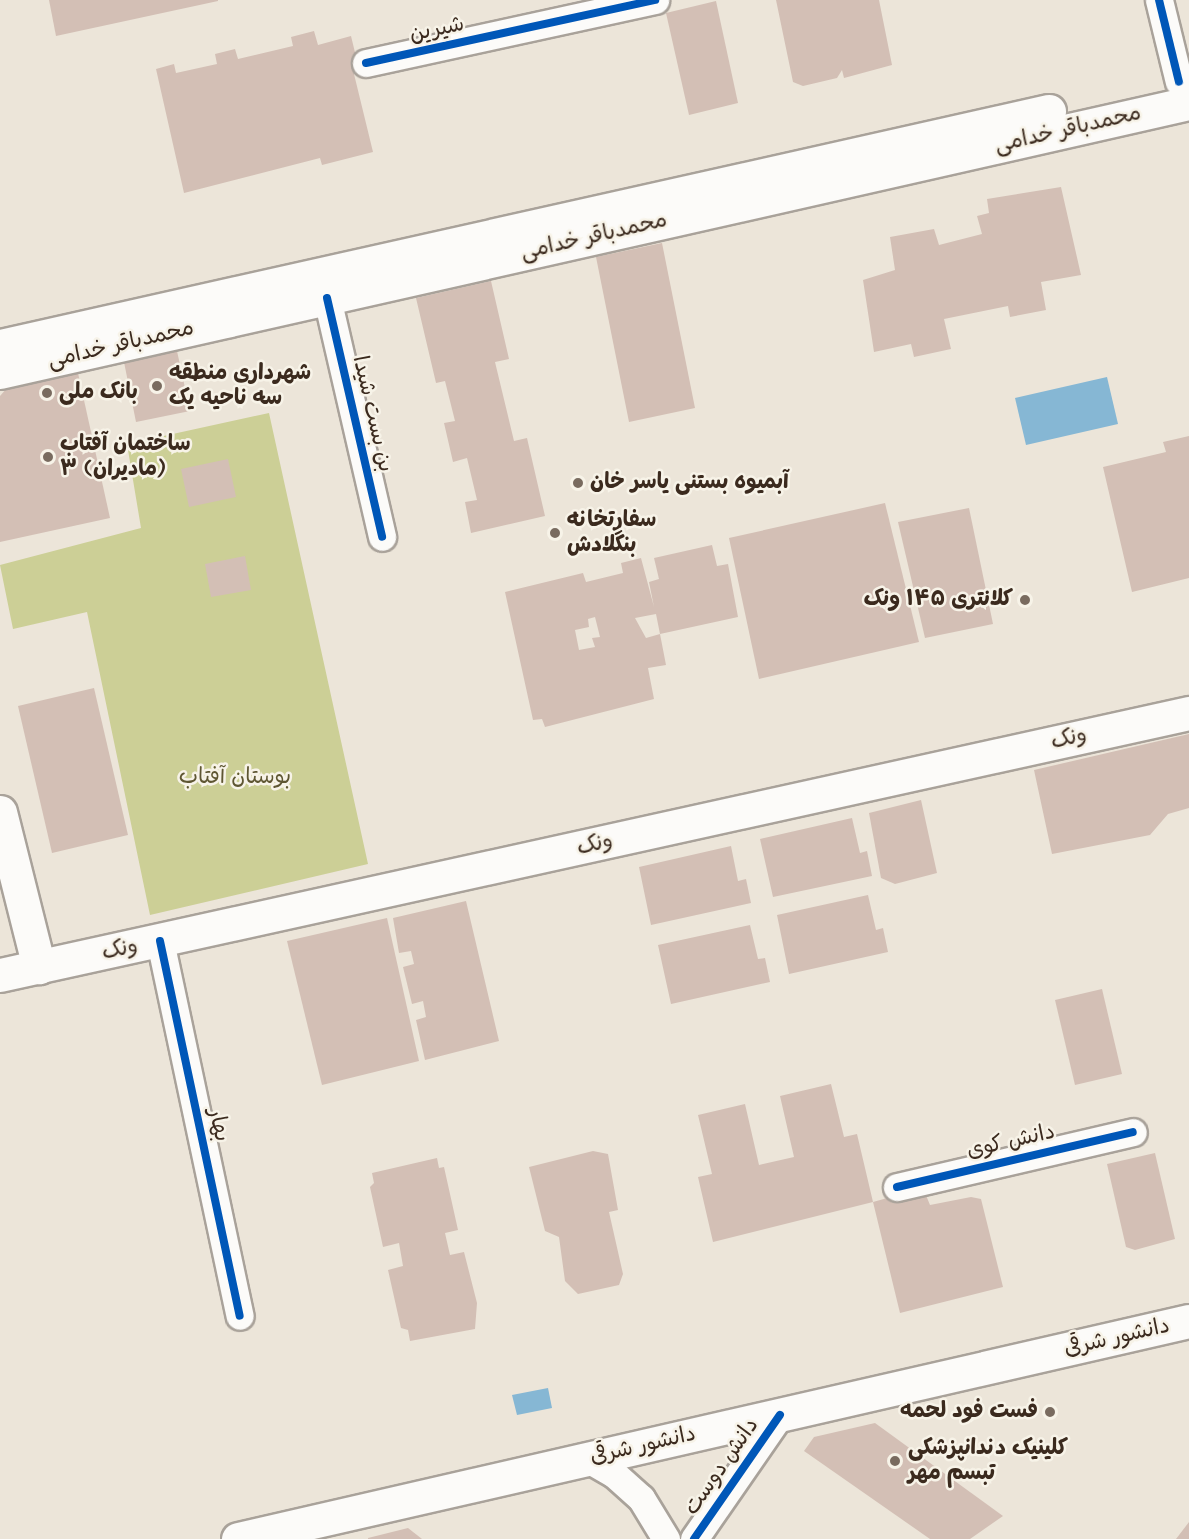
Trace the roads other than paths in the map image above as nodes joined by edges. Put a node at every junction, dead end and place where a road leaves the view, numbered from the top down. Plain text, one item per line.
1 (655, 0) edge
2 (1159, 0) edge
3 (366, 63) dead end
4 (1186, 98) edge
5 (327, 298) junction
6 (206, 313) junction
7 (0, 346) edge
8 (0, 372) edge
9 (382, 537) dead end
10 (1189, 713) edge
11 (0, 812) edge
12 (160, 941) junction
13 (39, 967) junction
14 (0, 975) edge
15 (1133, 1131) dead end
16 (897, 1187) dead end
17 (240, 1316) dead end
18 (1189, 1321) edge
19 (780, 1415) junction
20 (588, 1459) junction
21 (238, 1539) edge
22 (666, 1539) edge
23 (694, 1539) edge

1 - 3 street, شیرین
2 - 4 street
4 - 5 main road, محمدباقر خدامی
4 - 6 main road, محمدباقر خدامی
5 - 6 main road, محمدباقر خدامی
5 - 9 street, بن بست شیدا
6 - 7 main road, محمدباقر خدامی
6 - 8 main road, محمدباقر خدامی
10 - 12 main road, ونک
11 - 13 main road
12 - 13 main road, ونک
12 - 17 street, بهار
13 - 14 main road, ونک
15 - 16 street, دانش کوی
18 - 19 main road, دانشور شرقی
19 - 20 main road, دانشور شرقی
19 - 23 street, دانش دوست
20 - 21 main road, دانشور شرقی
20 - 22 street

